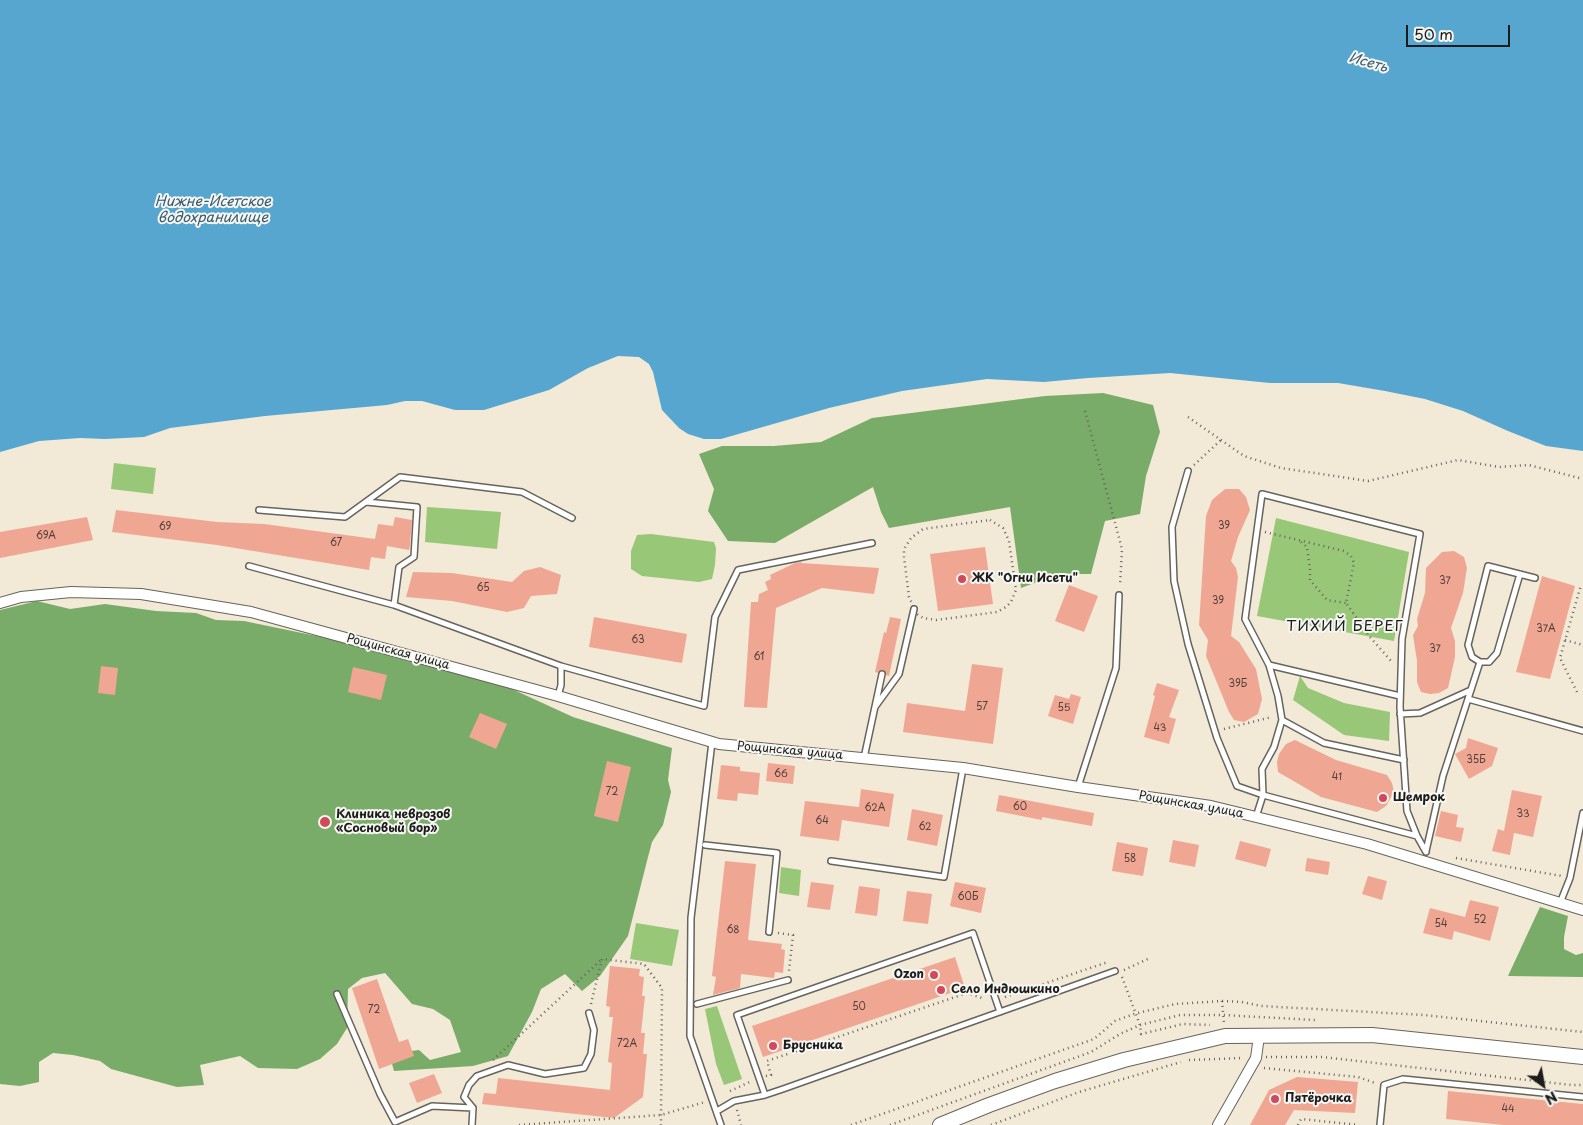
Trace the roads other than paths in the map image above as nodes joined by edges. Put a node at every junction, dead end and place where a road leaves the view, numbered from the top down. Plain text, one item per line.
1 (1188, 472) road end
2 (366, 502) junction
3 (259, 510) dead end
4 (572, 518) dead end
5 (872, 543) dead end
6 (249, 566) dead end
7 (1520, 574) junction
8 (1535, 578) dead end
9 (1119, 595) road end
10 (0, 603) edge
11 (394, 605) junction
12 (914, 609) road end
13 (1480, 662) junction
14 (1269, 664) junction
15 (562, 666) junction
16 (882, 674) dead end
17 (1471, 690) junction
18 (558, 696) junction
19 (1400, 696) junction
20 (1468, 700) junction
21 (875, 707) junction
22 (1400, 714) junction
23 (1282, 717) junction
24 (1583, 731) edge
25 (712, 742) junction
26 (864, 758) junction
27 (1404, 760) junction
28 (963, 768) junction
29 (1078, 787) junction
30 (1263, 795) junction
31 (1583, 813) edge
32 (1256, 817) junction
33 (1417, 836) junction
34 (705, 845) dead end
35 (1425, 857) junction
36 (830, 861) dead end
37 (1560, 903) junction
38 (1583, 910) edge
39 (769, 932) road end
40 (1115, 971) road end
41 (788, 980) road end
42 (337, 994) dead end
43 (697, 1004) dead end
44 (1000, 1012) junction
45 (589, 1013) road end
46 (1259, 1036) junction
47 (1583, 1057) edge
48 (765, 1095) junction
49 (1583, 1097) edge
50 (473, 1108) junction
51 (717, 1111) junction
52 (396, 1123) edge
53 (472, 1125) edge
54 (721, 1125) edge
55 (940, 1125) edge
56 (1218, 1125) edge
57 (1380, 1125) edge

1 - 30 lane
2 - 3 lane
2 - 4 lane
2 - 11 lane
5 - 15 lane
6 - 11 lane
7 - 8 lane
7 - 13 lane
7 - 13 lane
9 - 29 lane
10 - 18 street, Рощинская улица
11 - 15 lane
12 - 21 lane
13 - 17 lane
14 - 19 lane
14 - 19 lane
14 - 23 lane
15 - 18 lane
16 - 21 lane
17 - 20 lane
17 - 22 lane
18 - 25 street, Рощинская улица
19 - 22 lane
20 - 24 lane
20 - 35 lane
21 - 26 lane
22 - 27 lane
23 - 27 lane
23 - 30 lane
25 - 26 street, Рощинская улица
25 - 51 lane
26 - 28 street, Рощинская улица
27 - 33 lane
28 - 29 street, Рощинская улица
28 - 36 lane
29 - 32 street, Рощинская улица
30 - 32 lane
30 - 33 lane
31 - 37 lane
32 - 35 street, Рощинская улица
33 - 35 lane
34 - 39 lane
35 - 37 street, Рощинская улица
37 - 38 street, Рощинская улица
40 - 44 lane
41 - 43 lane
42 - 52 lane
44 - 48 lane
44 - 48 lane
45 - 50 lane
46 - 47 street
46 - 55 street
46 - 56 street
48 - 51 lane
49 - 57 lane
50 - 52 lane
50 - 53 lane
51 - 54 lane

